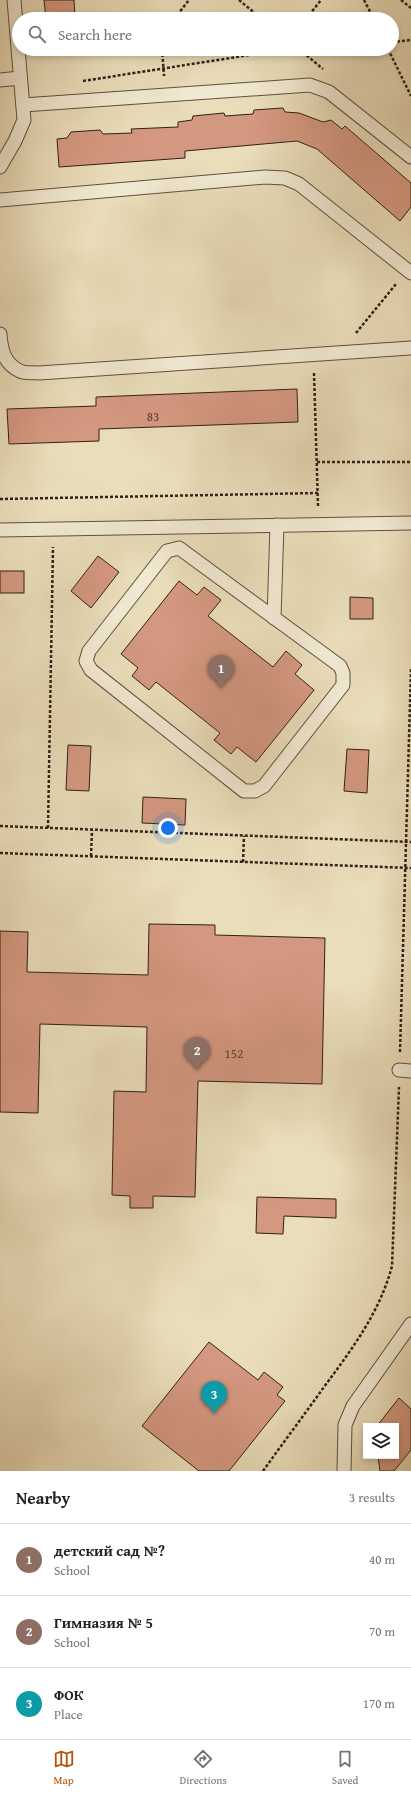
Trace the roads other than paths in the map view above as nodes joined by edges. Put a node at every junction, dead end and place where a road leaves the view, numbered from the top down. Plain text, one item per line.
1 (14, 0) edge
2 (15, 12) edge
3 (18, 56) edge
4 (20, 78) junction
5 (0, 80) edge
6 (23, 105) junction
7 (411, 157) edge
8 (0, 167) edge
9 (0, 200) edge
10 (409, 272) edge
11 (0, 334) edge
12 (411, 348) edge
13 (411, 523) edge
14 (277, 525) junction
15 (178, 527) junction
16 (0, 530) edge
17 (179, 548) junction
18 (274, 618) junction
19 (411, 1324) edge
20 (344, 1471) edge

1 - 2 lane
3 - 4 lane
4 - 5 lane
4 - 6 lane
6 - 7 lane
6 - 8 lane
9 - 10 lane
11 - 12 lane
13 - 14 lane
14 - 15 lane
14 - 18 lane
15 - 16 lane
15 - 17 lane
17 - 18 lane
17 - 18 lane
19 - 20 lane

